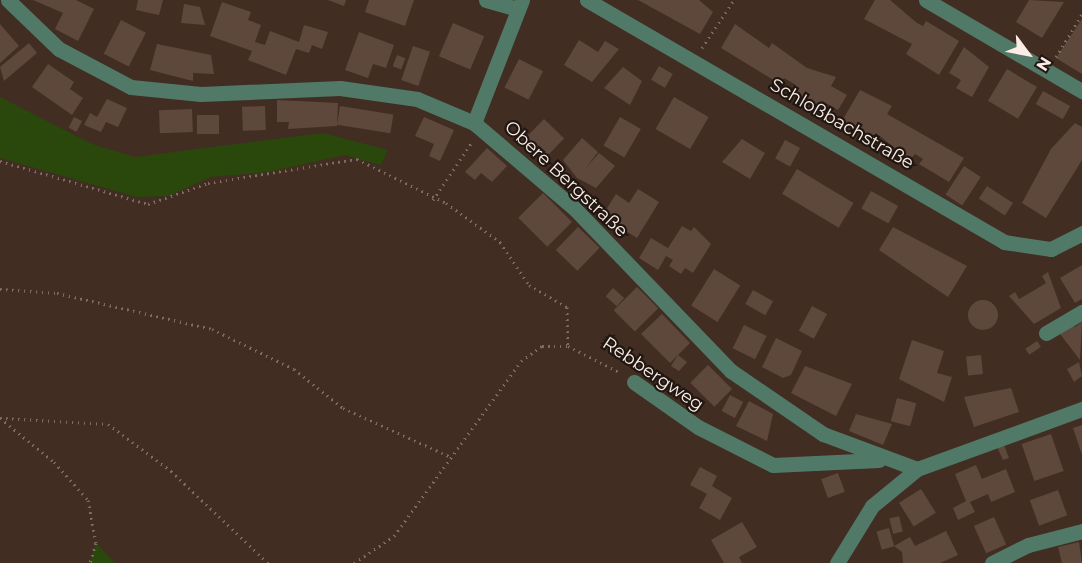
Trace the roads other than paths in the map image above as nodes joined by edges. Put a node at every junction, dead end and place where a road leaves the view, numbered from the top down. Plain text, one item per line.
1 (8, 0) edge
2 (486, 0) edge
3 (587, 0) edge
4 (926, 0) edge
5 (520, 4) edge
6 (1082, 91) edge
7 (478, 126) junction
8 (1082, 233) edge
9 (1082, 312) edge
10 (1046, 333) dead end
11 (634, 382) road end
12 (1082, 410) edge
13 (882, 460) junction
14 (917, 469) junction
15 (1082, 531) edge
16 (837, 563) edge
17 (992, 563) edge

1 - 7 street, Obere Bergstraße
2 - 5 street
3 - 8 street, Schloßbachstraße
4 - 6 street
5 - 7 street
7 - 13 street, Obere Bergstraße
9 - 10 street
11 - 13 street, Rebbergweg
12 - 14 street
13 - 14 street, Obere Bergstraße
14 - 16 street
15 - 17 street

